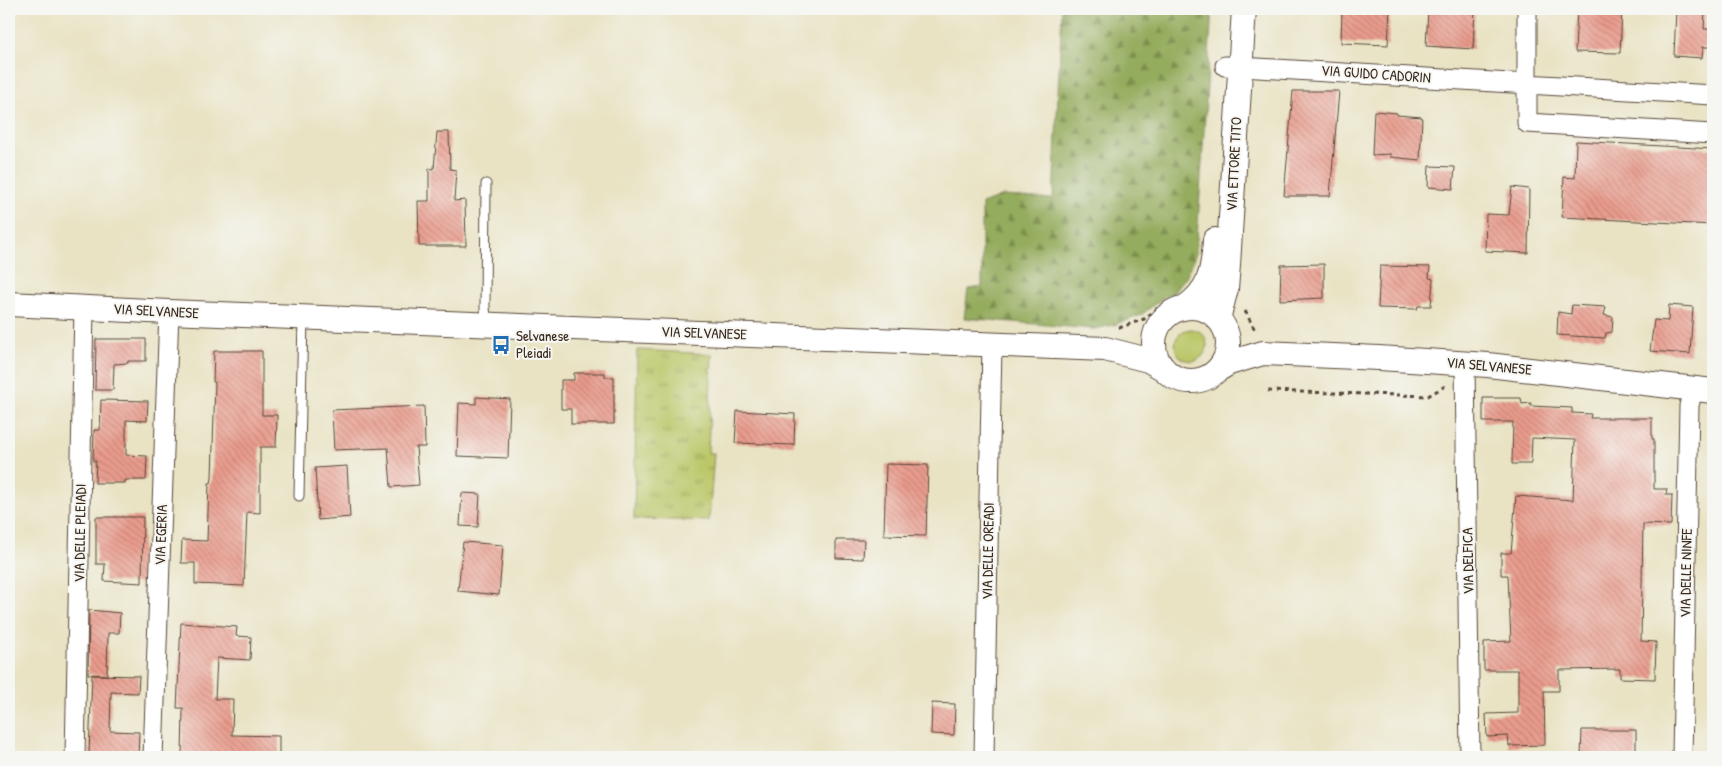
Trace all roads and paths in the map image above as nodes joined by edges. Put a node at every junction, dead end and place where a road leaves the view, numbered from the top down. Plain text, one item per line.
1 (1228, 9) edge
2 (1244, 9) edge
3 (1527, 9) edge
4 (1232, 66) junction
5 (1526, 84) junction
6 (1713, 95) edge
7 (1713, 134) edge
8 (486, 184) dead end
9 (9, 304) edge
10 (1244, 306) dead end
11 (84, 308) junction
12 (169, 312) junction
13 (1169, 312) junction
14 (303, 316) junction
15 (487, 324) junction
16 (1223, 328) junction
17 (1111, 339) junction
18 (992, 344) junction
19 (1261, 345) junction
20 (1465, 364) junction
21 (1164, 369) junction
22 (1220, 369) junction
23 (1445, 386) dead end
24 (1703, 389) edge
25 (1268, 391) dead end
26 (299, 496) dead end
27 (75, 757) edge
28 (154, 757) edge
29 (984, 757) edge
30 (1470, 757) edge
31 (1682, 757) edge

1 - 4 street, VIA ETTORE TITO
2 - 4 street, VIA ETTORE TITO
3 - 5 street
4 - 5 street, VIA GUIDO CADORIN
4 - 13 street, VIA ETTORE TITO
4 - 16 street, VIA ETTORE TITO
5 - 6 street, VIA GUIDO CADORIN
5 - 7 street
8 - 15 lane
9 - 11 street, VIA SELVANESE
10 - 19 path
11 - 12 street, VIA SELVANESE
11 - 27 street, VIA DELLE PLEIADI
12 - 14 street, VIA SELVANESE
12 - 28 street, VIA EGERIA
13 - 16 street
13 - 17 path
13 - 17 street, VIA SELVANESE
13 - 21 street
14 - 15 street, VIA SELVANESE
14 - 26 lane
15 - 18 street, VIA SELVANESE
16 - 19 street, VIA SELVANESE
16 - 22 street
17 - 18 street, VIA SELVANESE
17 - 21 street, VIA SELVANESE
18 - 29 street, VIA DELLE OREADI
19 - 20 street, VIA SELVANESE
19 - 22 street, VIA SELVANESE
20 - 24 street, VIA SELVANESE
20 - 30 street, VIA DELFICA
21 - 22 street
23 - 25 path
24 - 31 street, VIA DELLE NINFE

